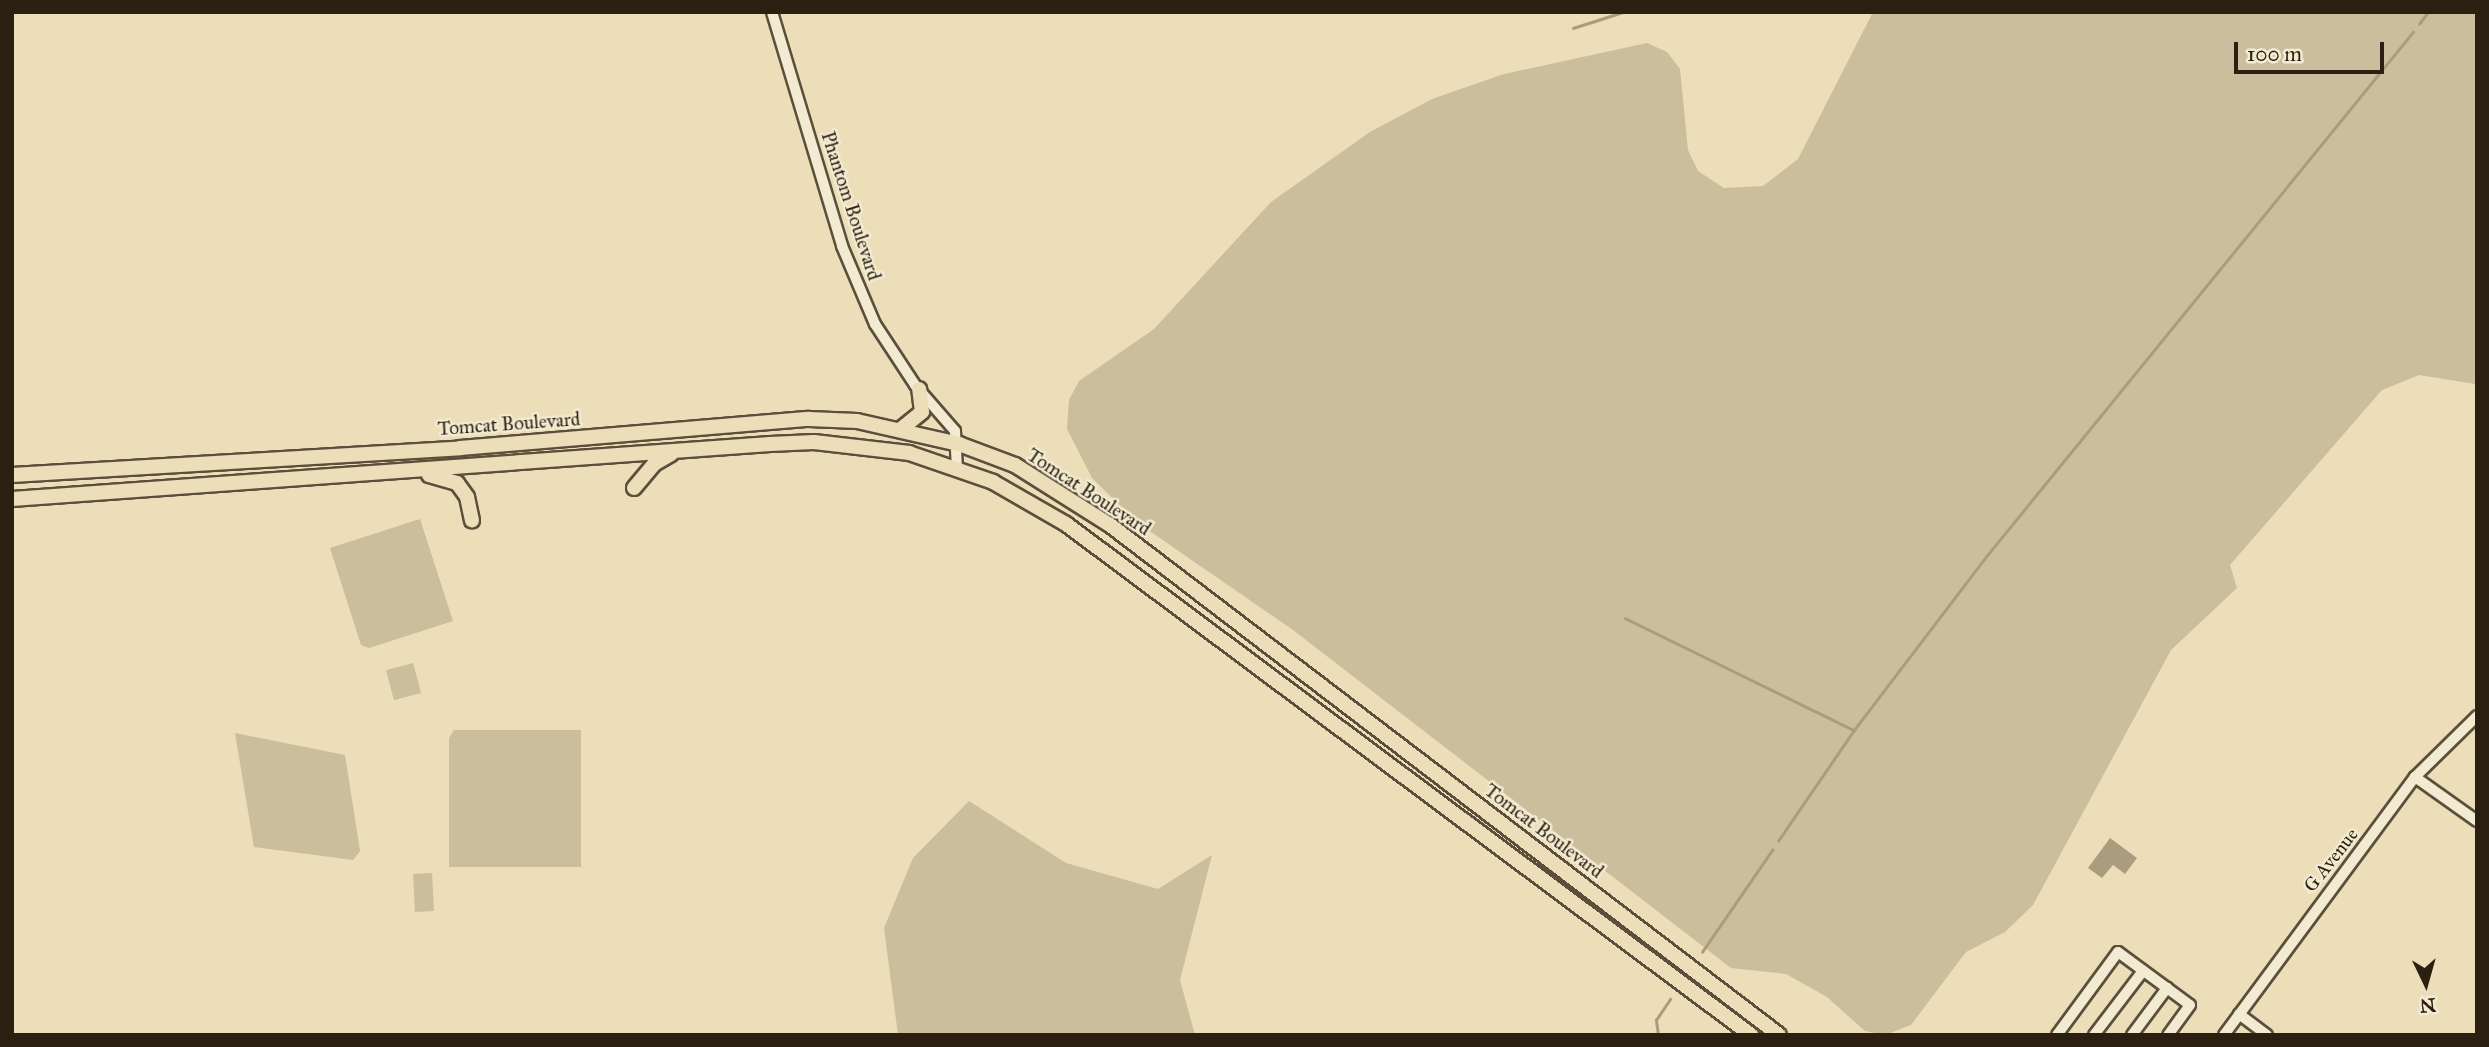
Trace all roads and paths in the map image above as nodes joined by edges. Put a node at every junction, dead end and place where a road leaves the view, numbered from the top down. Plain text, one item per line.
1 (772, 12) edge
2 (919, 389) junction
3 (901, 429) junction
4 (959, 444) junction
5 (677, 451) junction
6 (957, 469) junction
7 (382, 472) junction
8 (12, 475) edge
9 (634, 488) dead end
10 (46, 497) junction
11 (12, 499) edge
12 (12, 508) edge
13 (472, 520) dead end
14 (2477, 716) edge
15 (2415, 777) junction
16 (2477, 821) edge
17 (2143, 971) junction
18 (2167, 988) junction
19 (2239, 1014) junction
20 (1751, 1035) edge
21 (1779, 1035) edge
22 (2057, 1035) edge
23 (2094, 1035) edge
24 (2132, 1035) edge
25 (2168, 1035) edge
26 (2224, 1035) edge
27 (2267, 1035) edge

1 - 2 street, Phantom Boulevard
2 - 3 main road
2 - 4 street, Phantom Boulevard
3 - 4 main road, Tomcat Boulevard
3 - 8 main road, Tomcat Boulevard
4 - 6 street
4 - 21 main road, Tomcat Boulevard
5 - 6 main road, Tomcat Boulevard
5 - 7 main road, Tomcat Boulevard
5 - 9 main road
6 - 20 main road, Tomcat Boulevard
7 - 10 main road, Tomcat Boulevard
7 - 13 main road
10 - 11 main road, Tomcat Boulevard
10 - 12 main road
14 - 15 street, G Avenue
15 - 16 street
15 - 19 street, G Avenue
17 - 18 street
17 - 22 street
17 - 23 street
18 - 24 street
18 - 25 street
19 - 26 street, G Avenue
19 - 27 street

